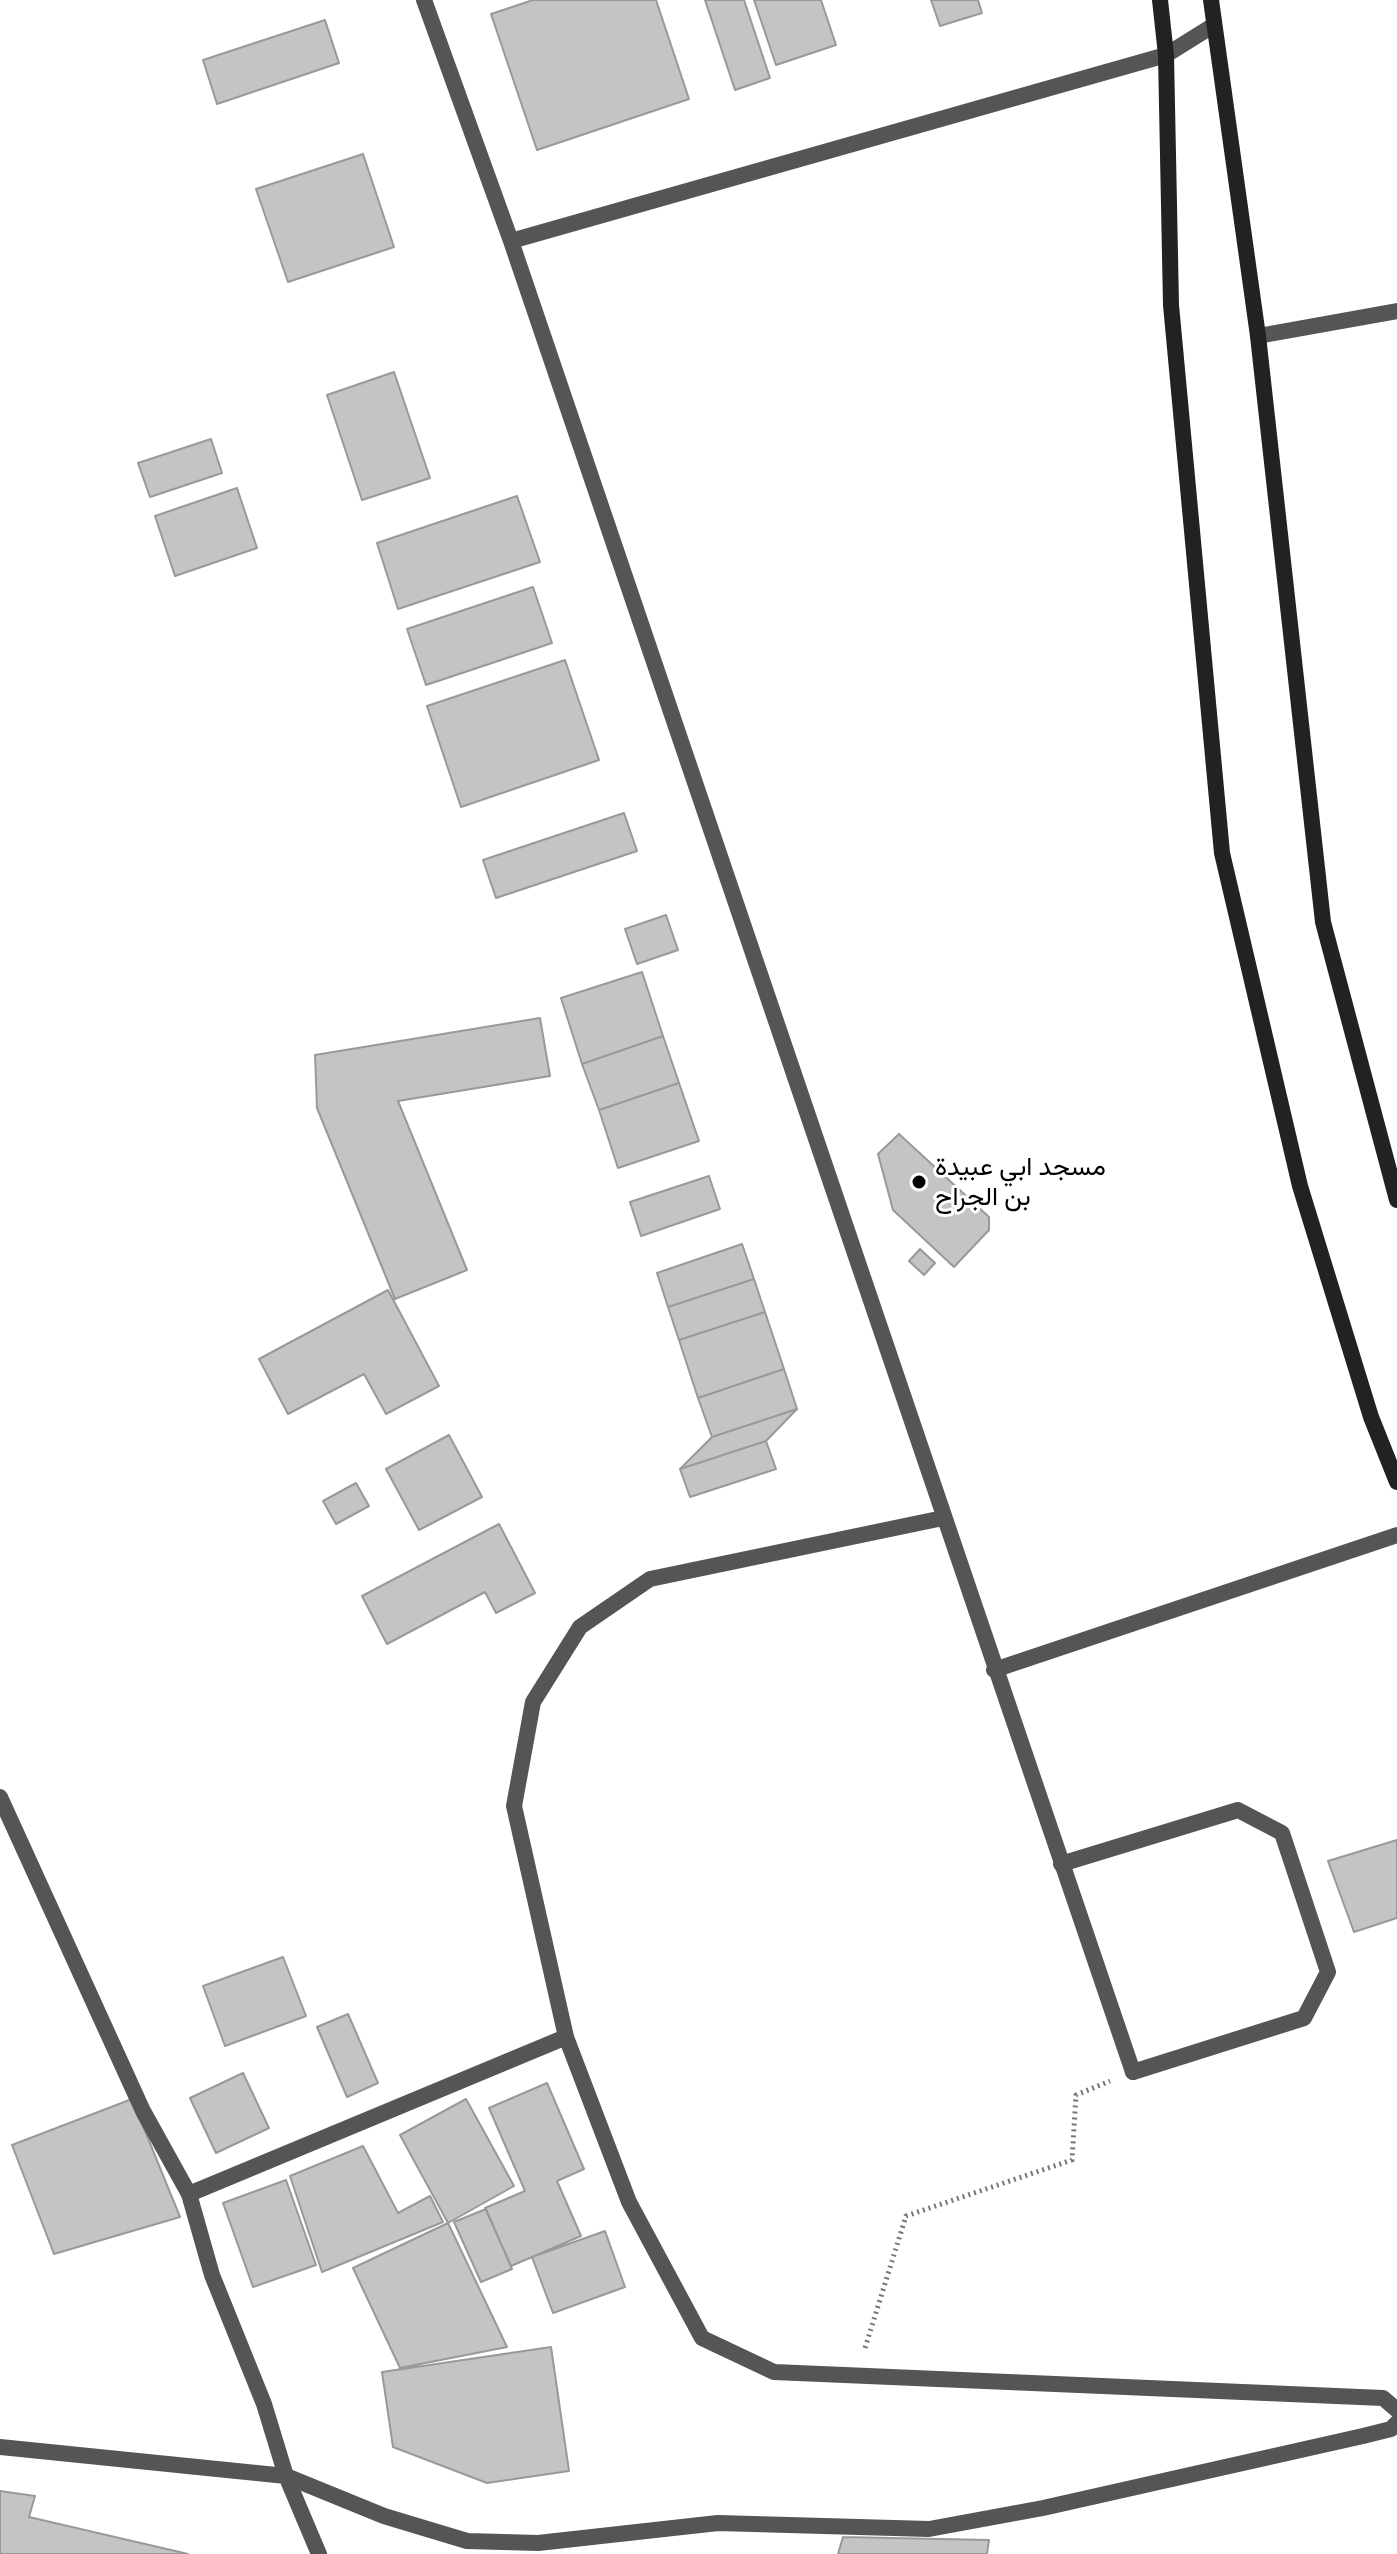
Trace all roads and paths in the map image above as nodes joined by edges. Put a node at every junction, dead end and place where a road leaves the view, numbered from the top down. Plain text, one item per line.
1 (424, 0) edge
2 (1160, 0) edge
3 (1211, 0) edge
4 (1214, 25) junction
5 (1166, 55) junction
6 (511, 241) junction
7 (1397, 311) edge
8 (1258, 336) junction
9 (1397, 1200) edge
10 (1397, 1482) edge
11 (943, 1518) junction
12 (1397, 1535) edge
13 (994, 1670) junction
14 (0, 1797) edge
15 (1061, 1864) junction
16 (566, 2037) junction
17 (1133, 2072) junction
18 (189, 2194) junction
19 (857, 2375) junction
20 (1397, 2410) edge
21 (1397, 2423) edge
22 (0, 2447) edge
23 (286, 2476) junction
24 (319, 2554) edge

1 - 6 street
2 - 5 main road
3 - 4 main road
4 - 5 street
4 - 8 main road
5 - 6 street
5 - 10 main road
6 - 11 street
7 - 8 street
8 - 9 main road
11 - 13 street
11 - 16 street
12 - 13 street
13 - 15 street
14 - 18 street
15 - 17 street
15 - 17 street
16 - 18 street
16 - 19 street
17 - 19 path
18 - 23 street
19 - 20 street
21 - 23 street
22 - 23 street
23 - 24 street

